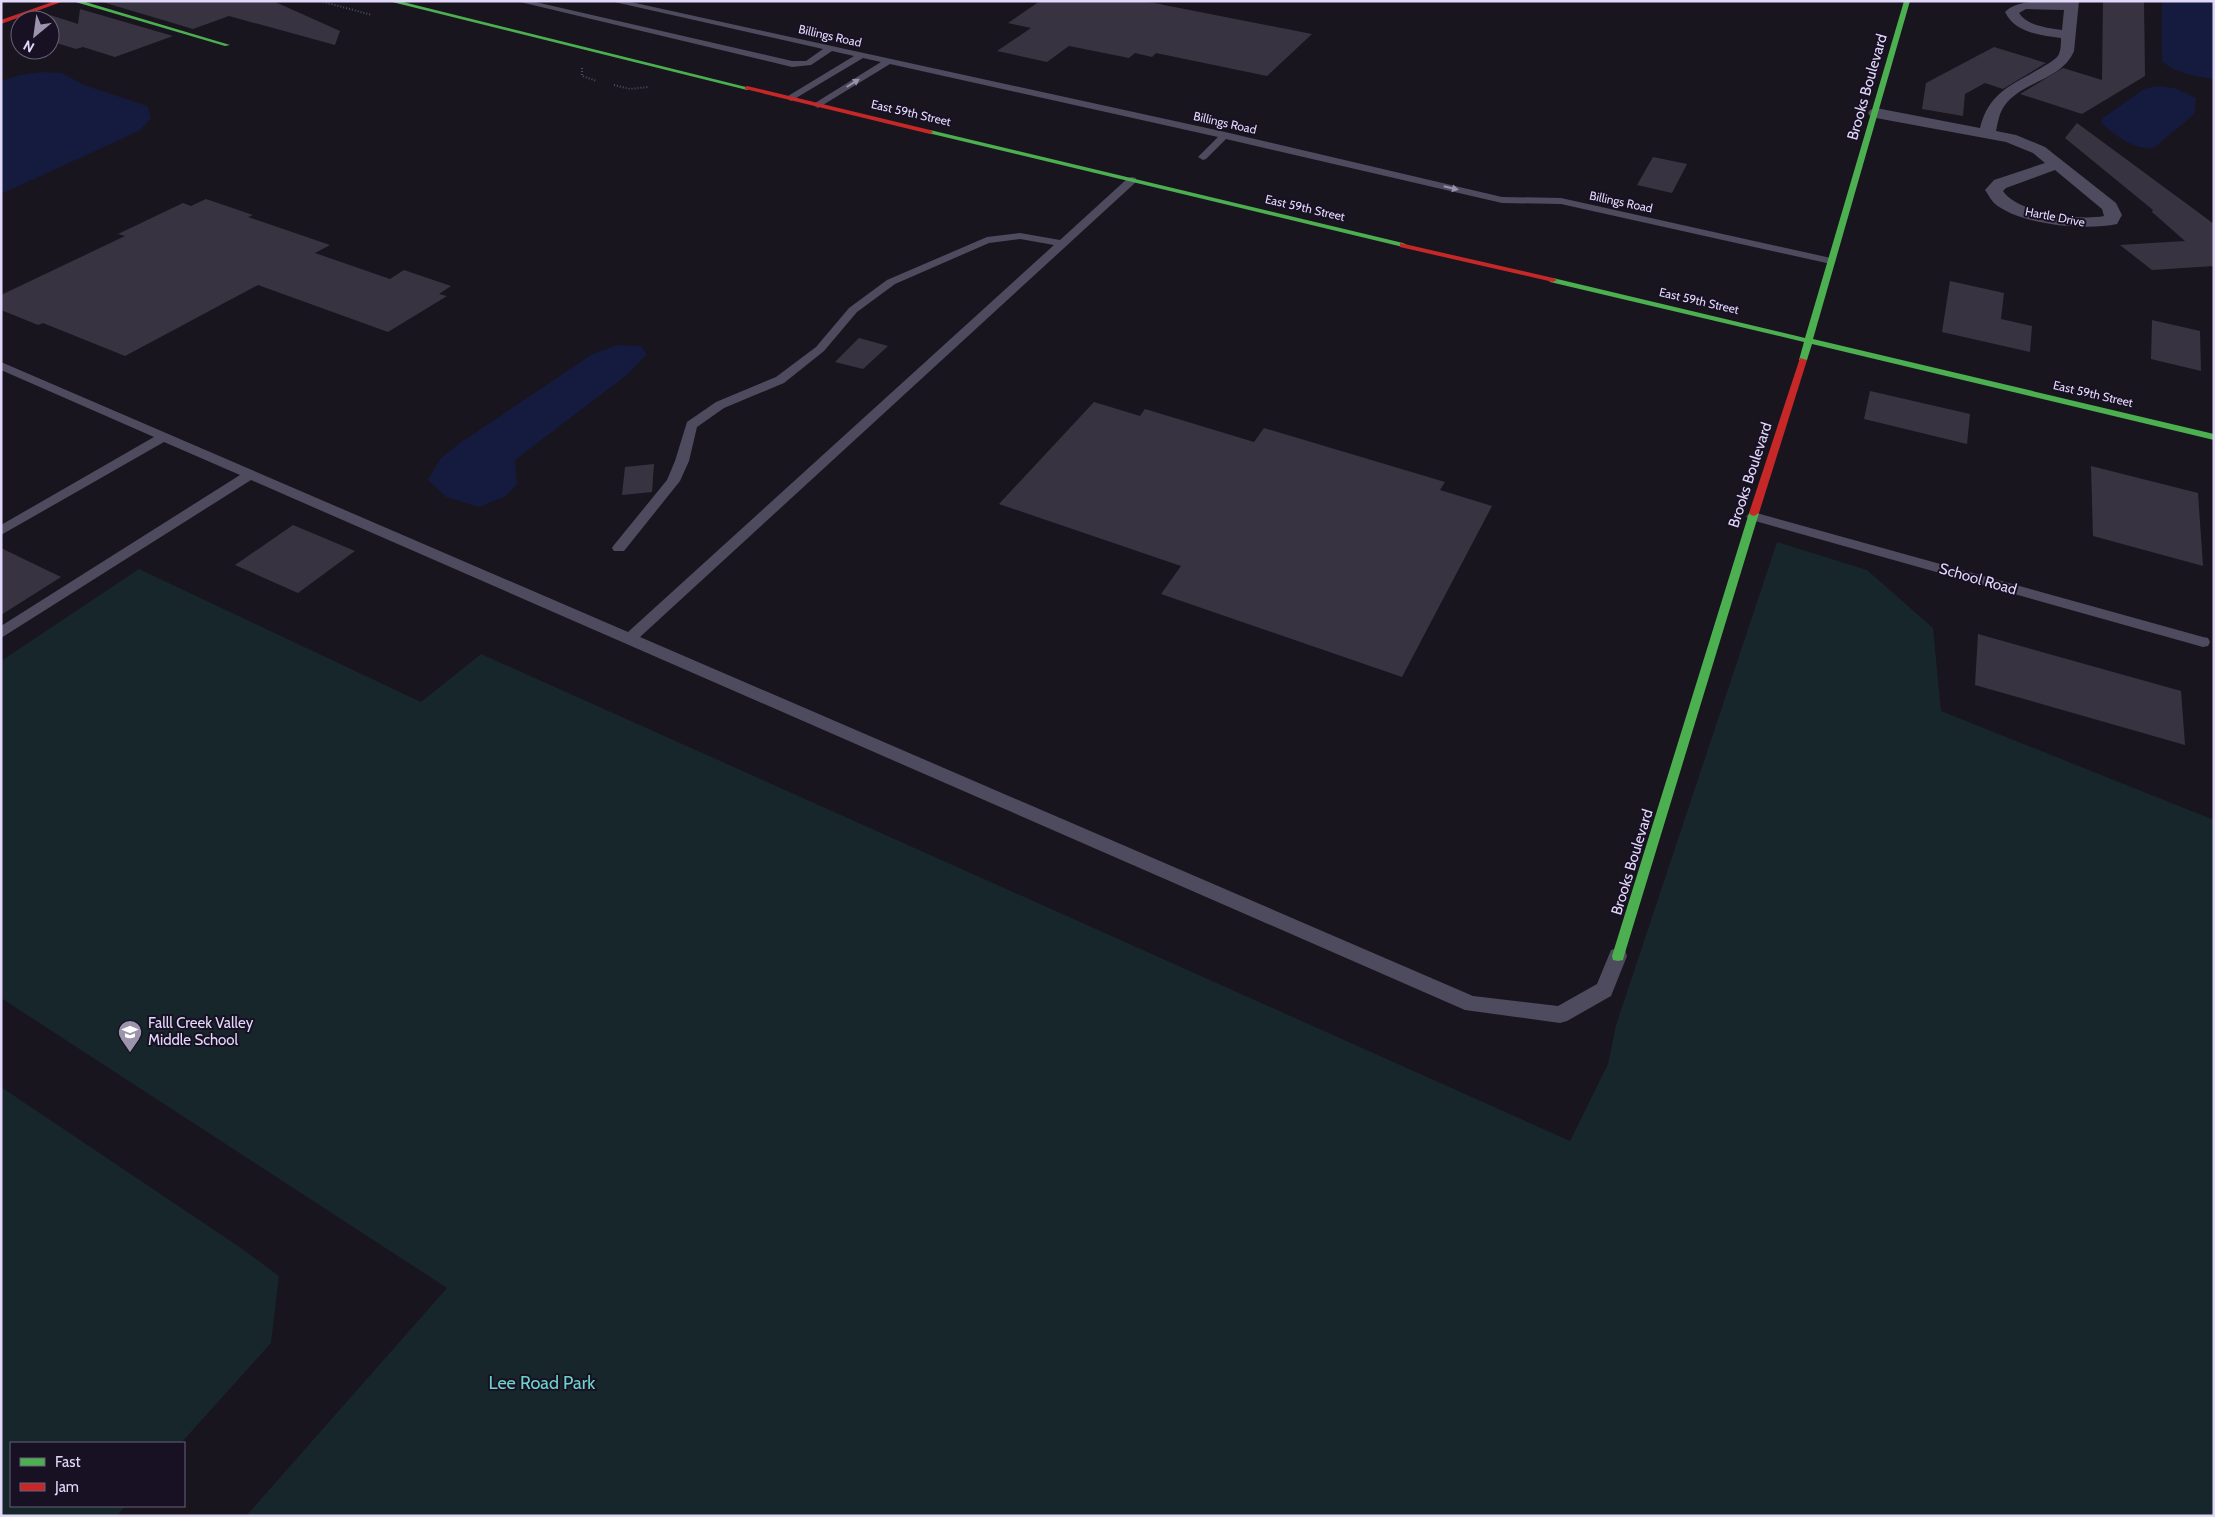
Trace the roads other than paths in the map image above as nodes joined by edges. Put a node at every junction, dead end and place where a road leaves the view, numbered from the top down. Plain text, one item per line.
1 (62, 1) edge
2 (75, 1) edge
3 (391, 1) edge
4 (520, 1) edge
5 (550, 1) edge
6 (614, 1) edge
7 (1907, 1) edge
8 (2072, 4) edge
9 (540, 6) junction
10 (1, 22) edge
11 (2068, 35) junction
12 (227, 45) dead end
13 (830, 49) junction
14 (860, 56) junction
15 (887, 62) junction
16 (900, 65) junction
17 (884, 76) dead end
18 (791, 98) junction
19 (848, 100) dead end
20 (818, 105) junction
21 (833, 109) junction
22 (1876, 113) junction
23 (1987, 133) junction
24 (1225, 135) junction
25 (1203, 157) dead end
26 (2057, 164) junction
27 (1404, 177) joint
28 (1132, 180) junction
29 (1585, 207) joint
30 (1063, 244) junction
31 (1831, 261) junction
32 (1808, 341) junction
33 (1, 366) edge
34 (165, 436) junction
35 (2214, 437) edge
36 (251, 474) junction
37 (1752, 516) junction
38 (1, 531) edge
39 (619, 548) dead end
40 (1, 633) edge
41 (630, 638) junction
42 (2203, 642) dead end
43 (1618, 956) joint

1 - 10 street
2 - 12 street
3 - 18 street, East 59th Street
4 - 9 lane
5 - 9 lane
6 - 13 lane, Billings Road
7 - 22 street, Brooks Boulevard
8 - 11 street
8 - 11 street
9 - 13 lane
11 - 23 street
13 - 14 lane, Billings Road
14 - 15 lane, Billings Road
14 - 18 lane
15 - 16 lane, Billings Road
20 -> 15 lane
16 - 17 lane
16 - 24 lane, Billings Road
18 - 20 street, East 59th Street
19 - 21 lane
20 - 21 street, East 59th Street
21 - 28 street, East 59th Street
22 - 23 street, Hartle Drive
22 - 31 street, Brooks Boulevard
23 - 26 street, Hartle Drive
24 - 25 lane
24 - 27 lane, Billings Road
26 - 26 street, Hartle Drive
27 -> 29 lane, Billings Road
28 - 30 lane
28 - 32 street, East 59th Street
29 - 31 lane, Billings Road
30 - 39 lane
30 - 41 lane
31 - 32 street, Brooks Boulevard
32 - 35 street, East 59th Street
32 - 37 street, Brooks Boulevard
33 - 34 lane
34 - 36 lane
34 - 38 lane
36 - 40 lane
36 - 41 lane
37 - 42 lane, School Road
37 - 43 street, Brooks Boulevard
41 - 43 lane

